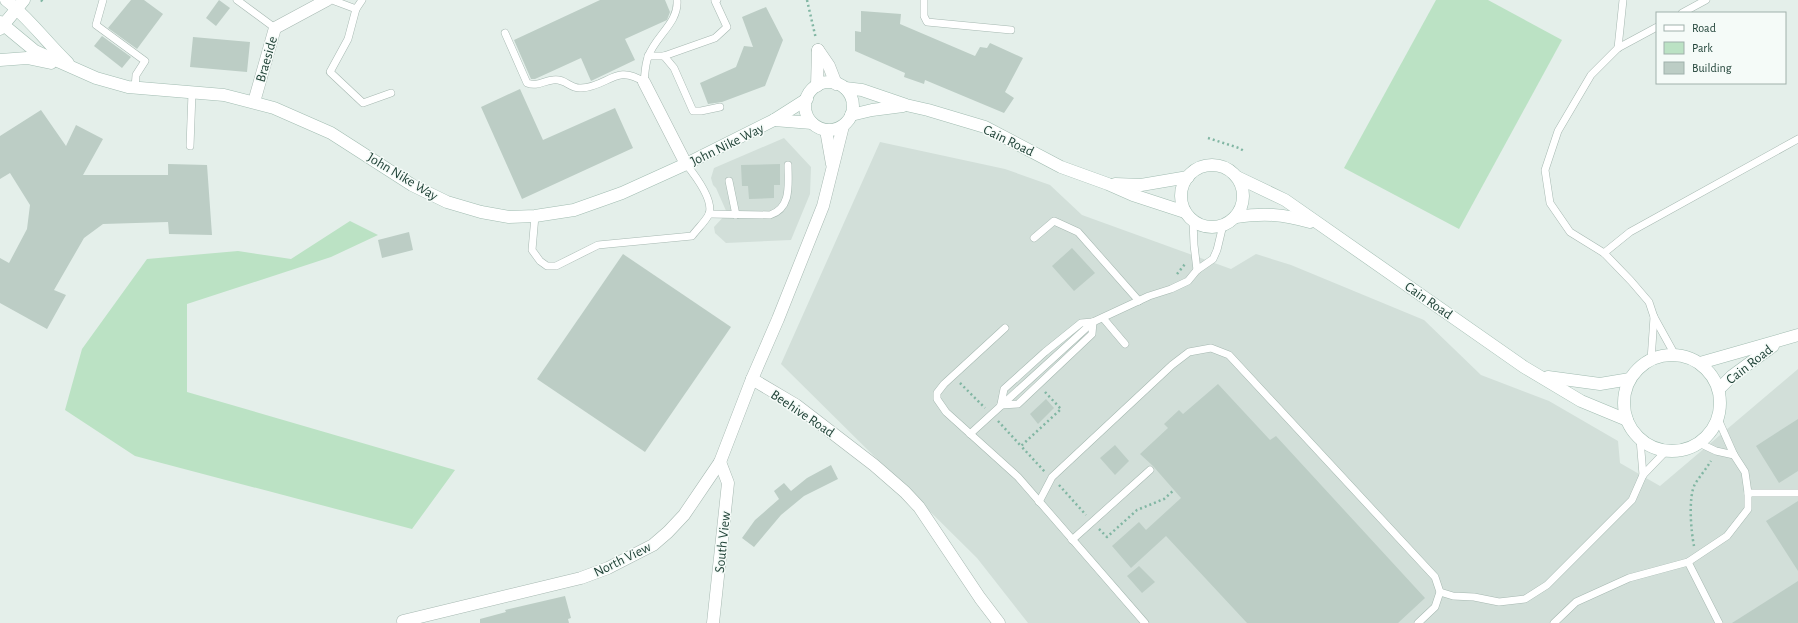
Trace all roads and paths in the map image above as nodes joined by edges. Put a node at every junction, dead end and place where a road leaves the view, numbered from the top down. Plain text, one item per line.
1 (103, 0) edge
2 (237, 0) edge
3 (327, 0) edge
4 (332, 0) edge
5 (362, 0) edge
6 (677, 0) edge
7 (718, 0) edge
8 (807, 0) edge
9 (924, 0) edge
10 (1623, 0) edge
11 (1706, 0) edge
12 (4, 4) edge
13 (21, 4) edge
14 (356, 9) junction
15 (1684, 12) edge
16 (1, 26) edge
17 (275, 28) junction
18 (1656, 28) edge
19 (1011, 30) dead end
20 (505, 33) dead end
21 (1618, 48) junction
22 (818, 50) junction
23 (648, 56) junction
24 (664, 56) junction
25 (0, 60) edge
26 (73, 68) junction
27 (644, 82) junction
28 (817, 86) junction
29 (841, 86) junction
30 (135, 88) junction
31 (192, 93) junction
32 (391, 93) dead end
33 (807, 99) junction
34 (254, 102) junction
35 (906, 105) junction
36 (720, 107) dead end
37 (851, 115) junction
38 (774, 120) junction
39 (812, 123) junction
40 (843, 126) junction
41 (826, 130) junction
42 (1208, 138) dead end
43 (1798, 139) edge
44 (190, 146) dead end
45 (1244, 151) dead end
46 (686, 164) junction
47 (788, 165) dead end
48 (833, 165) junction
49 (1188, 177) junction
50 (1237, 177) junction
51 (729, 181) dead end
52 (1108, 184) junction
53 (709, 214) junction
54 (736, 214) junction
55 (535, 216) junction
56 (1189, 217) junction
57 (1236, 217) junction
58 (1317, 224) junction
59 (1222, 225) junction
60 (1034, 238) dead end
61 (1604, 253) junction
62 (1186, 257) dead end
63 (1197, 270) junction
64 (1176, 275) dead end
65 (1140, 301) junction
66 (1654, 317) junction
67 (1103, 318) junction
68 (1093, 322) junction
69 (1005, 328) dead end
70 (1798, 335) edge
71 (1781, 340) junction
72 (1125, 344) dead end
73 (1675, 355) junction
74 (1651, 360) junction
75 (1700, 364) junction
76 (1541, 376) junction
77 (752, 380) junction
78 (1630, 380) junction
79 (1050, 387) dead end
80 (1719, 389) junction
81 (1001, 405) junction
82 (1718, 419) junction
83 (1627, 420) junction
84 (970, 434) junction
85 (1640, 439) junction
86 (1699, 443) junction
87 (1666, 451) junction
88 (1734, 455) junction
89 (720, 462) junction
90 (1711, 462) dead end
91 (1041, 469) dead end
92 (1150, 470) dead end
93 (1643, 475) junction
94 (1748, 493) junction
95 (1798, 493) edge
96 (1039, 502) junction
97 (1072, 540) junction
98 (1696, 556) junction
99 (1688, 562) junction
100 (1440, 592) junction
101 (403, 622) edge
102 (713, 623) edge
103 (999, 623) edge
104 (1145, 623) edge
105 (1418, 623) edge
106 (1554, 623) edge
107 (1718, 623) edge

1 - 30 lane
2 - 17 lane
3 - 17 street, Braeside
4 - 14 lane
5 - 14 lane
6 - 23 lane
7 - 24 lane
8 - 22 path
9 - 19 lane
10 - 21 lane
11 - 15 lane
12 - 13 street, John Nike Way
13 - 16 street
13 - 26 street, John Nike Way
14 - 32 lane
16 - 26 street, John Nike Way
17 - 34 street, Braeside
18 - 21 lane
20 - 27 lane
21 - 61 lane
22 - 28 street
22 - 29 street
23 - 24 lane
23 - 27 lane
24 - 36 lane
25 - 26 street, John Nike Way
26 - 30 street, John Nike Way
27 - 46 street
28 - 29 street
28 - 33 street
29 - 35 street, Cain Road
29 - 37 street
30 - 31 street, John Nike Way
31 - 34 street, John Nike Way
31 - 44 lane
33 - 38 street, John Nike Way
33 - 39 street
34 - 55 street, John Nike Way
35 - 37 street, Cain Road
35 - 52 street, Cain Road
37 - 40 street
38 - 39 street, John Nike Way
38 - 46 street, John Nike Way
39 - 41 street
40 - 41 street
40 - 48 street
41 - 48 street
42 - 45 path
43 - 61 lane
46 - 53 lane
46 - 55 street, John Nike Way
47 - 54 lane
48 - 77 street
49 - 50 street
49 - 52 street, Cain Road
49 - 56 street
50 - 57 street
50 - 58 street, Cain Road
51 - 54 lane
52 - 56 street, Cain Road
53 - 54 lane
53 - 55 lane
56 - 59 street
56 - 63 lane
57 - 58 street, Cain Road
57 - 59 street
58 - 76 street, Cain Road
59 - 63 lane
60 - 65 lane
61 - 66 lane
62 - 64 path
63 - 65 lane
65 - 67 lane
66 - 73 lane
66 - 74 lane
67 - 68 lane
67 - 72 lane
68 - 81 lane
68 - 81 lane
69 - 84 lane
70 - 71 street, Cain Road
71 - 75 street, Cain Road
71 - 80 street, Cain Road
73 - 74 street
73 - 75 street
74 - 78 street
75 - 80 street
76 - 78 street, Cain Road
76 - 83 street, Cain Road
77 - 89 street, North View
77 - 103 street, Beehive Road
78 - 83 street
79 - 91 path
80 - 82 street
81 - 84 lane
82 - 86 street
82 - 88 lane
83 - 85 street
84 - 96 lane
85 - 87 street
85 - 93 lane
86 - 87 street
86 - 88 lane
87 - 93 lane
88 - 94 lane
89 - 101 street, North View
89 - 102 street, South View
90 - 98 path
92 - 97 lane
93 - 100 lane
94 - 95 lane
94 - 98 lane
96 - 97 lane
96 - 100 lane
97 - 104 lane
98 - 99 lane
99 - 106 lane
99 - 107 lane
100 - 105 lane

